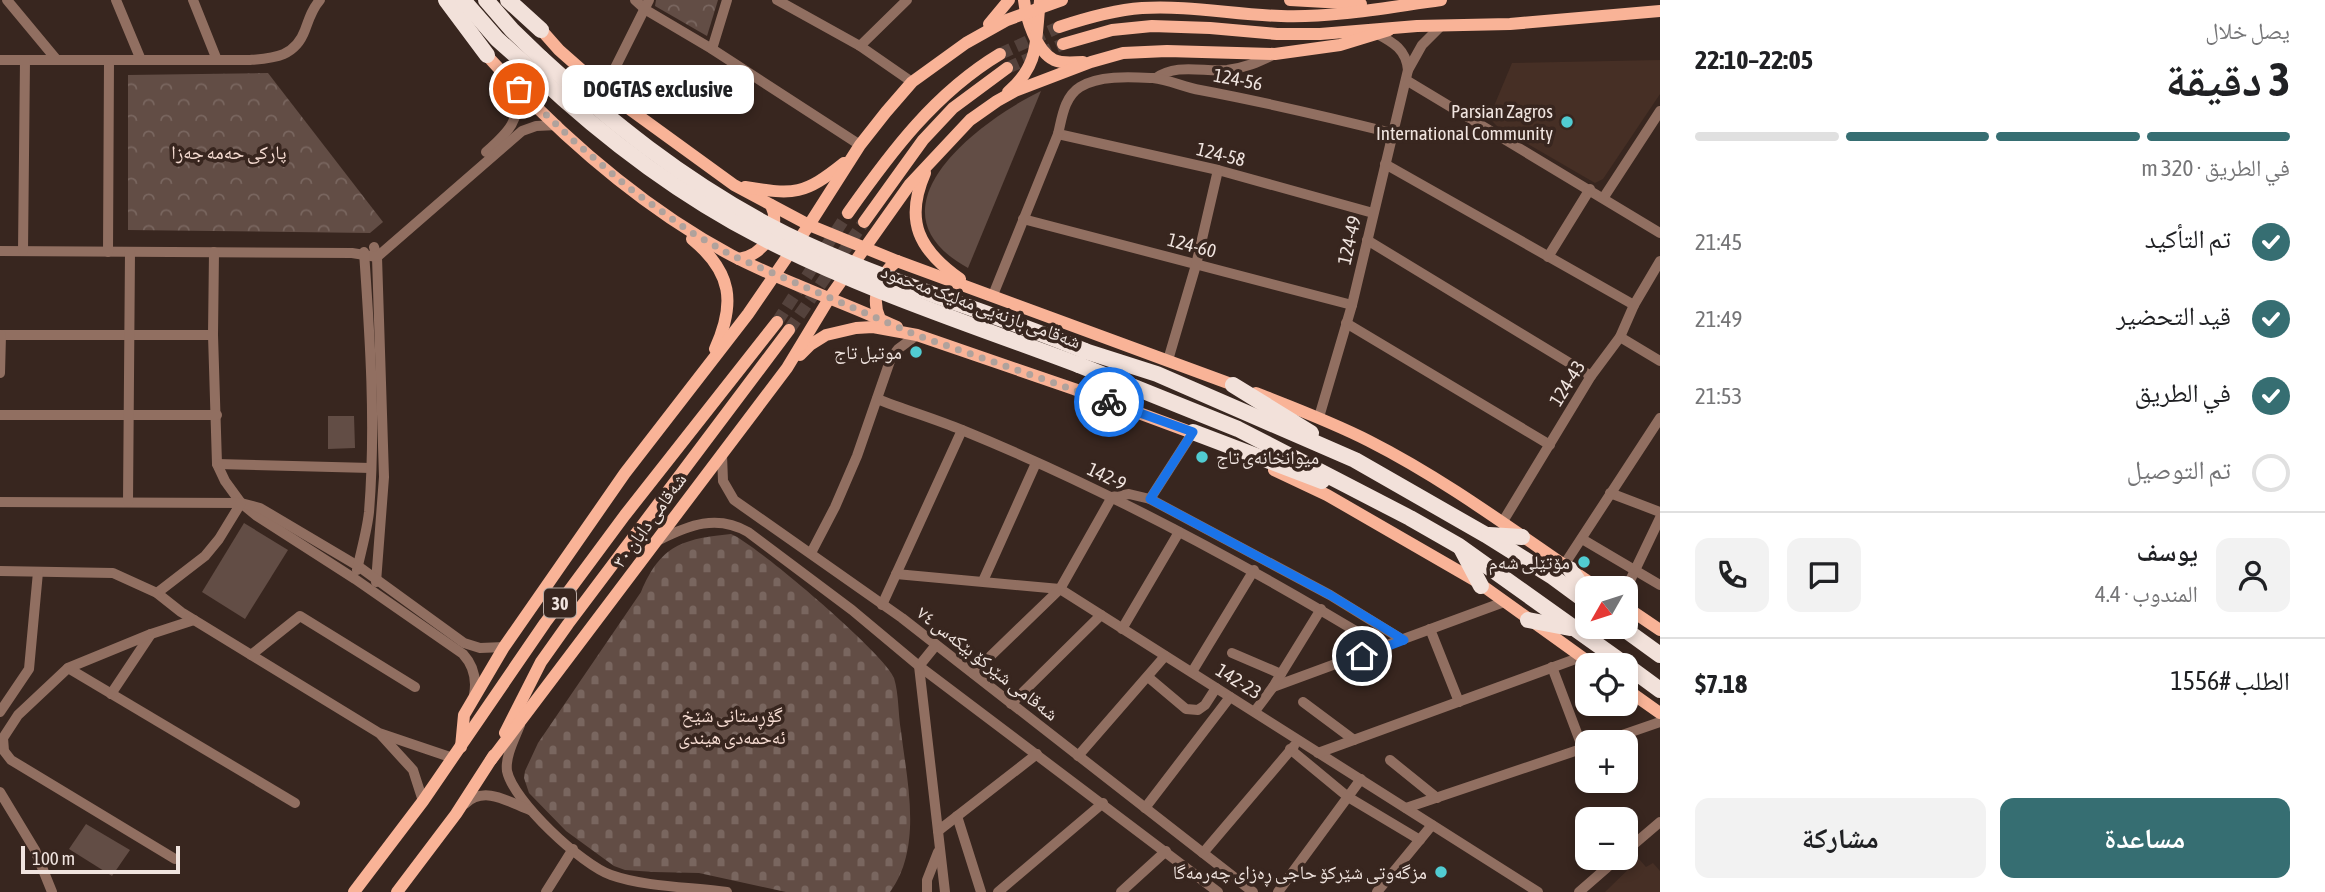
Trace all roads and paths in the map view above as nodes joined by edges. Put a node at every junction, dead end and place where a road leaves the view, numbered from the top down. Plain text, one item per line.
1 (7, 0) edge
2 (116, 0) edge
3 (193, 0) edge
4 (320, 0) edge
5 (437, 0) edge
6 (446, 0) edge
7 (463, 0) edge
8 (486, 0) edge
9 (508, 0) edge
10 (516, 0) edge
11 (635, 0) edge
12 (727, 0) edge
13 (908, 0) edge
14 (1009, 0) edge
15 (1062, 0) edge
16 (1290, 0) edge
17 (1441, 0) edge
18 (784, 2) edge
19 (1345, 2) edge
20 (1039, 4) edge
21 (648, 5) edge
22 (1400, 5) junction
23 (1025, 6) edge
24 (1660, 11) edge
25 (1442, 25) junction
26 (1059, 27) tunnel mouth
27 (541, 30) junction
28 (1379, 32) junction
29 (1037, 40) junction
30 (966, 43) junction
31 (1063, 44) tunnel mouth
32 (860, 46) junction
33 (712, 49) junction
34 (1000, 54) tunnel mouth
35 (1275, 54) junction
36 (487, 55) junction
37 (56, 59) junction
38 (0, 60) edge
39 (25, 60) junction
40 (142, 60) junction
41 (217, 60) junction
42 (110, 61) junction
43 (1091, 62) junction
44 (538, 65) junction
45 (1007, 68) tunnel mouth
46 (1407, 75) junction
47 (1156, 78) junction
48 (912, 82) junction
49 (519, 89) junction
50 (604, 90) junction
51 (997, 101) junction
52 (1660, 111) edge
53 (557, 125) junction
54 (1392, 133) junction
55 (1058, 134) junction
56 (856, 151) junction
57 (930, 161) junction
58 (1385, 164) junction
59 (1218, 170) junction
60 (734, 185) junction
61 (629, 188) junction
62 (1590, 189) junction
63 (1604, 197) junction
64 (771, 205) junction
65 (848, 213) tunnel mouth
66 (1373, 213) junction
67 (1023, 219) junction
68 (864, 222) tunnel mouth
69 (809, 225) junction
70 (1660, 233) edge
71 (1367, 240) junction
72 (866, 248) junction
73 (0, 251) edge
74 (23, 251) junction
75 (108, 252) junction
76 (130, 252) junction
77 (214, 252) junction
78 (370, 252) junction
79 (1548, 257) junction
80 (739, 259) junction
81 (897, 261) junction
82 (1660, 261) edge
83 (1196, 265) junction
84 (775, 275) junction
85 (975, 289) junction
86 (993, 295) junction
87 (831, 297) junction
88 (1352, 304) junction
89 (1634, 306) junction
90 (880, 319) junction
91 (777, 322) tunnel mouth
92 (1346, 323) junction
93 (789, 330) tunnel mouth
94 (0, 335) edge
95 (129, 335) junction
96 (213, 335) junction
97 (916, 335) junction
98 (1620, 337) junction
99 (1082, 358) junction
100 (1168, 360) junction
101 (1660, 361) edge
102 (787, 368) junction
103 (704, 371) junction
104 (0, 373) edge
105 (1591, 376) junction
106 (1233, 384) junction
107 (877, 400) junction
108 (0, 415) edge
109 (129, 415) junction
110 (217, 415) junction
111 (1318, 416) junction
112 (1660, 419) edge
113 (962, 430) junction
114 (1193, 432) junction
115 (1550, 445) junction
116 (722, 455) junction
117 (1355, 460) junction
118 (1036, 463) junction
119 (217, 464) junction
120 (371, 468) junction
121 (1610, 493) junction
122 (1112, 497) junction
123 (1150, 499) junction
124 (0, 502) edge
125 (128, 502) junction
126 (241, 503) junction
127 (1382, 504) junction
128 (1660, 512) edge
129 (1660, 518) edge
130 (1502, 523) junction
131 (1179, 532) junction
132 (1486, 535) junction
133 (1522, 537) junction
134 (1581, 538) junction
135 (659, 540) junction
136 (1460, 546) junction
137 (811, 553) junction
138 (358, 566) junction
139 (1567, 567) junction
140 (1634, 569) junction
141 (1254, 570) junction
142 (0, 571) edge
143 (38, 572) junction
144 (896, 574) junction
145 (1580, 576) edge
146 (1631, 576) edge
147 (1575, 578) edge
148 (355, 579) junction
149 (377, 579) junction
150 (983, 581) junction
151 (1660, 584) edge
152 (1481, 586) junction
153 (1060, 589) junction
154 (374, 592) junction
155 (157, 593) junction
156 (1575, 593) edge
157 (1504, 602) junction
158 (882, 605) junction
159 (1321, 609) junction
160 (1101, 615) junction
161 (1638, 615) edge
162 (902, 618) junction
163 (194, 620) junction
164 (1528, 620) junction
165 (1575, 628) edge
166 (1122, 629) junction
167 (1430, 629) junction
168 (1575, 629) edge
169 (1660, 630) edge
170 (151, 634) junction
171 (887, 638) junction
172 (1591, 639) edge
173 (1638, 639) edge
174 (1404, 640) junction
175 (936, 645) junction
176 (504, 647) junction
177 (1384, 648) junction
178 (1232, 653) dead end
179 (1575, 653) edge
180 (1610, 653) edge
181 (251, 655) junction
182 (1660, 655) edge
183 (1165, 656) junction
184 (1575, 659) edge
185 (919, 666) junction
186 (1552, 667) junction
187 (68, 668) junction
188 (1192, 672) junction
189 (972, 673) junction
190 (1281, 674) junction
191 (1638, 674) edge
192 (1148, 677) junction
193 (415, 687) dead end
194 (1273, 687) junction
195 (1216, 688) junction
196 (1660, 690) edge
197 (111, 694) junction
198 (474, 695) junction
199 (1230, 697) junction
200 (1638, 697) edge
201 (1303, 702) dead end
202 (1459, 702) junction
203 (1011, 704) junction
204 (1255, 711) junction
205 (0, 712) edge
206 (1660, 713) edge
207 (522, 720) junction
208 (1660, 722) edge
209 (1578, 730) edge
210 (1637, 730) edge
211 (379, 733) junction
212 (1298, 740) junction
213 (1354, 740) junction
214 (1290, 750) junction
215 (1575, 751) edge
216 (457, 753) junction
217 (1318, 753) junction
218 (1037, 754) junction
219 (1078, 756) junction
220 (491, 760) junction
221 (1390, 760) dead end
222 (1361, 779) junction
223 (0, 792) edge
224 (1348, 797) junction
225 (1437, 798) junction
226 (423, 801) junction
227 (295, 803) dead end
228 (1103, 803) junction
229 (1145, 808) junction
230 (1406, 808) junction
231 (530, 810) junction
232 (456, 814) junction
233 (957, 816) junction
234 (1660, 821) edge
235 (1432, 825) junction
236 (938, 831) junction
237 (1420, 840) junction
238 (1638, 840) edge
239 (573, 849) junction
240 (939, 849) junction
241 (1166, 851) junction
242 (1203, 853) junction
243 (175, 859) dead end
244 (1604, 870) edge
245 (927, 880) junction
246 (694, 890) edge
247 (1381, 891) edge
248 (52, 892) edge
249 (354, 892) edge
250 (397, 892) edge
251 (546, 892) edge
252 (727, 892) edge
253 (917, 892) edge
254 (927, 892) edge
255 (945, 892) edge
256 (981, 892) edge
257 (998, 892) edge
258 (1121, 892) edge
259 (1219, 892) edge
260 (1253, 892) edge
261 (1278, 892) edge
262 (1538, 892) edge
263 (1579, 892) edge

1 - 37 street
2 - 40 street
3 - 41 street
4 - 41 street
5 - 36 main road
6 - 36 highway
7 - 44 highway, شەقامی بازنەیی مەلیک مەحمود
8 - 44 highway, شەقامی بازنەیی مەلیک مەحمود
9 - 27 highway
10 - 27 main road
11 - 21 street
12 - 33 street
13 - 32 street
14 - 30 main road
15 - 20 main road
16 - 19 main road
17 - 22 main road
18 - 32 street
19 - 22 main road
20 - 23 main road
20 - 29 main road
21 - 33 street
21 - 50 street
22 - 26 main road
23 - 29 main road
23 - 30 main road
24 - 25 main road
25 - 28 main road
25 - 46 street, 124-49
27 - 50 main road
28 - 31 main road
28 - 35 main road
28 - 46 street
29 - 43 main road
29 - 51 main road
30 - 48 main road
32 - 48 street
33 - 56 street
34 - 65 main road
35 - 43 main road
35 - 47 street
36 - 49 main road
37 - 39 street
37 - 42 street
38 - 39 street
39 - 74 street
40 - 41 street
40 - 42 street
42 - 75 street
43 - 51 main road
44 - 99 highway, شەقامی بازنەیی مەلیک مەحمود, bridge
45 - 68 main road
46 - 54 street, 124-49
46 - 62 street
47 - 54 street, 124-56
47 - 55 street, 124-56
48 - 56 main road
49 - 53 main road
49 - 78 street
50 - 60 main road
51 - 57 main road, شەقامی دابان ٣٠
52 - 63 street
53 - 61 main road
53 - 78 street
54 - 58 street, 124-49
55 - 59 street, 124-58
55 - 67 street
56 - 60 main road
56 - 69 main road, شەقامی دابان ٣٠
57 - 72 main road, شەقامی دابان ٣٠
57 - 85 main road
58 - 66 street, 124-49
58 - 79 street
59 - 66 street, 124-58
59 - 83 street
60 - 64 main road
61 - 80 main road
61 - 103 main road
62 - 63 street
62 - 79 street
63 - 70 street
64 - 69 main road
64 - 80 main road
66 - 71 street, 124-49
67 - 83 street, 124-60
67 - 86 street
69 - 72 main road
69 - 84 main road, شەقامی دابان ٣٠
71 - 88 street, 124-49
71 - 105 street
72 - 81 main road
72 - 87 main road, شەقامی دابان ٣٠
73 - 74 street
74 - 75 street
75 - 76 street
76 - 77 street
76 - 95 street
77 - 78 street
77 - 96 street
78 - 120 street
78 - 149 street
79 - 89 street
80 - 84 main road
81 - 85 main road
81 - 90 main road
82 - 89 street, 124-43
83 - 88 street, 124-60
83 - 100 street
84 - 87 main road
84 - 103 main road, شەقامی دابان ٣٠ / 30
85 - 86 main road
86 - 100 main road
87 - 90 main road
87 - 102 main road, شەقامی دابان ٣٠ / 30
88 - 92 street, 124-49
89 - 98 street, 124-43
90 - 97 main road
91 - 216 main road, شەقامی دابان ٣٠ / 30
92 - 111 street, 124-49
92 - 115 street
93 - 220 main road, شەقامی دابان ٣٠ / 30
94 - 95 street
94 - 104 street
95 - 96 street
95 - 109 street
96 - 110 street
97 - 102 main road
97 - 107 street
97 - 114 main road
98 - 101 street
98 - 105 street, 124-43
99 - 117 highway, شەقامی بازنەیی مەلیک مەحمود
99 - 127 highway, شەقامی بازنەیی مەلیک مەحمود
100 - 106 main road
102 - 116 main road, شەقامی دابان ٣٠ / 30
103 - 176 main road, شەقامی دابان ٣٠ / 30
105 - 115 street, 124-43
106 - 111 main road
106 - 117 highway
107 - 113 street, 142-9
107 - 137 street
108 - 109 street
109 - 110 street
109 - 125 street
110 - 119 street
111 - 130 main road
112 - 121 street
113 - 118 street, 142-9
113 - 144 street
114 - 123 street
114 - 127 highway
114 - 152 main road
115 - 130 street, 124-43
116 - 135 main road, شەقامی دابان ٣٠ / 30
116 - 137 street, شەقامی شێرکۆ بێکەس ٧٤
117 - 132 highway, شەقامی بازنەیی مەلیک مەحمود
118 - 122 street, 142-9
118 - 150 street
119 - 120 street
119 - 126 street
120 - 138 street
121 - 128 street
121 - 134 street
122 - 123 street
122 - 131 street, 142-9
122 - 153 street
123 - 174 street
124 - 125 street
125 - 126 street
126 - 138 street
126 - 148 street
126 - 155 street
127 - 136 highway, شەقامی بازنەیی مەلیک مەحمود
129 - 140 street
130 - 133 main road
131 - 141 street, 142-9
131 - 166 street
132 - 133 highway
132 - 156 highway, شەقامی بازنەیی مەلیک مەحمود
133 - 139 main road
134 - 139 street
134 - 140 street
135 - 171 street
135 - 207 main road, شەقامی دابان ٣٠ / 30
136 - 152 highway
136 - 165 highway, شەقامی بازنەیی مەلیک مەحمود
137 - 158 street, شەقامی شێرکۆ بێکەس ٧٤
138 - 148 street
138 - 149 street
139 - 145 main road
139 - 147 highway
140 - 146 street
140 - 151 street
141 - 159 street, 142-9
141 - 188 street
142 - 143 street
143 - 155 street
143 - 205 street
144 - 150 street, 142-23
144 - 158 street
148 - 154 street
149 - 154 street
149 - 176 street
150 - 153 street, 142-23
152 - 157 main road
153 - 160 street, 142-23
153 - 189 street
154 - 198 street
155 - 163 street
157 - 164 main road
157 - 167 street
158 - 162 street, شەقامی شێرکۆ بێکەس ٧٤
159 - 177 street, 142-9
159 - 190 street
160 - 166 street, 142-23
160 - 203 street
161 - 169 main road
162 - 171 street
162 - 175 street, شەقامی شێرکۆ بێکەس ٧٤
163 - 170 street
163 - 181 street
164 - 168 highway
164 - 179 main road
166 - 183 street, 142-23
167 - 174 street
167 - 202 street
170 - 187 street
170 - 197 street
171 - 185 street
172 - 180 highway, شەقامی بازنەیی مەلیک مەحمود
173 - 182 highway
174 - 177 street
175 - 185 street
175 - 189 street, شەقامی شێرکۆ بێکەس ٧٤
176 - 198 main road, شەقامی دابان ٣٠ / 30
177 - 194 street
178 - 190 street
181 - 193 street
181 - 211 street
183 - 188 street, 142-23
183 - 192 street
184 - 186 street
185 - 218 street
185 - 236 street
186 - 202 street
186 - 209 street
187 - 197 street
187 - 243 street
188 - 195 street, 142-23
189 - 203 street, شەقامی شێرکۆ بێکەس ٧٤
190 - 194 street
191 - 196 highway, شەقامی بازنەیی مەلیک مەحمود
192 - 195 street
192 - 219 street
194 - 204 street
195 - 199 street, 142-23
197 - 227 street
198 - 216 main road, شەقامی دابان ٣٠ / 30
199 - 204 street, 142-23
199 - 229 street
200 - 206 main road
201 - 213 street
202 - 213 street
203 - 219 street, شەقامی شێرکۆ بێکەس ٧٤
204 - 212 street, 142-23
207 - 220 main road, شەقامی دابان ٣٠ / 30
207 - 231 street
208 - 210 street
211 - 216 street
211 - 226 street
212 - 214 street
212 - 217 street, 142-23
213 - 217 street
214 - 224 street
214 - 242 street
215 - 225 street
216 - 226 main road, شەقامی دابان ٣٠ / 30
217 - 222 street, 142-23
218 - 228 street
218 - 233 street
219 - 229 street, شەقامی شێرکۆ بێکەس ٧٤
220 - 232 main road, شەقامی دابان ٣٠ / 30
221 - 225 street
222 - 224 street
222 - 230 street, 142-23
223 - 248 street
224 - 237 street
224 - 261 street
225 - 230 street
226 - 249 main road, شەقامی دابان ٣٠ / 30
228 - 241 street
228 - 257 street
229 - 242 street, شەقامی شێرکۆ بێکەس ٧٤
230 - 235 street, 142-23
231 - 232 street
231 - 239 street
232 - 250 main road, شەقامی دابان ٣٠ / 30
233 - 236 street
233 - 256 street
234 - 238 street
235 - 237 street
235 - 262 street, 142-23
236 - 240 street
237 - 247 street
239 - 246 street
239 - 251 street
240 - 245 street
240 - 255 street
241 - 258 street
241 - 259 street
242 - 260 street, شەقامی شێرکۆ بێکەس ٧٤
244 - 263 street
245 - 253 street
245 - 254 street
246 - 252 street

